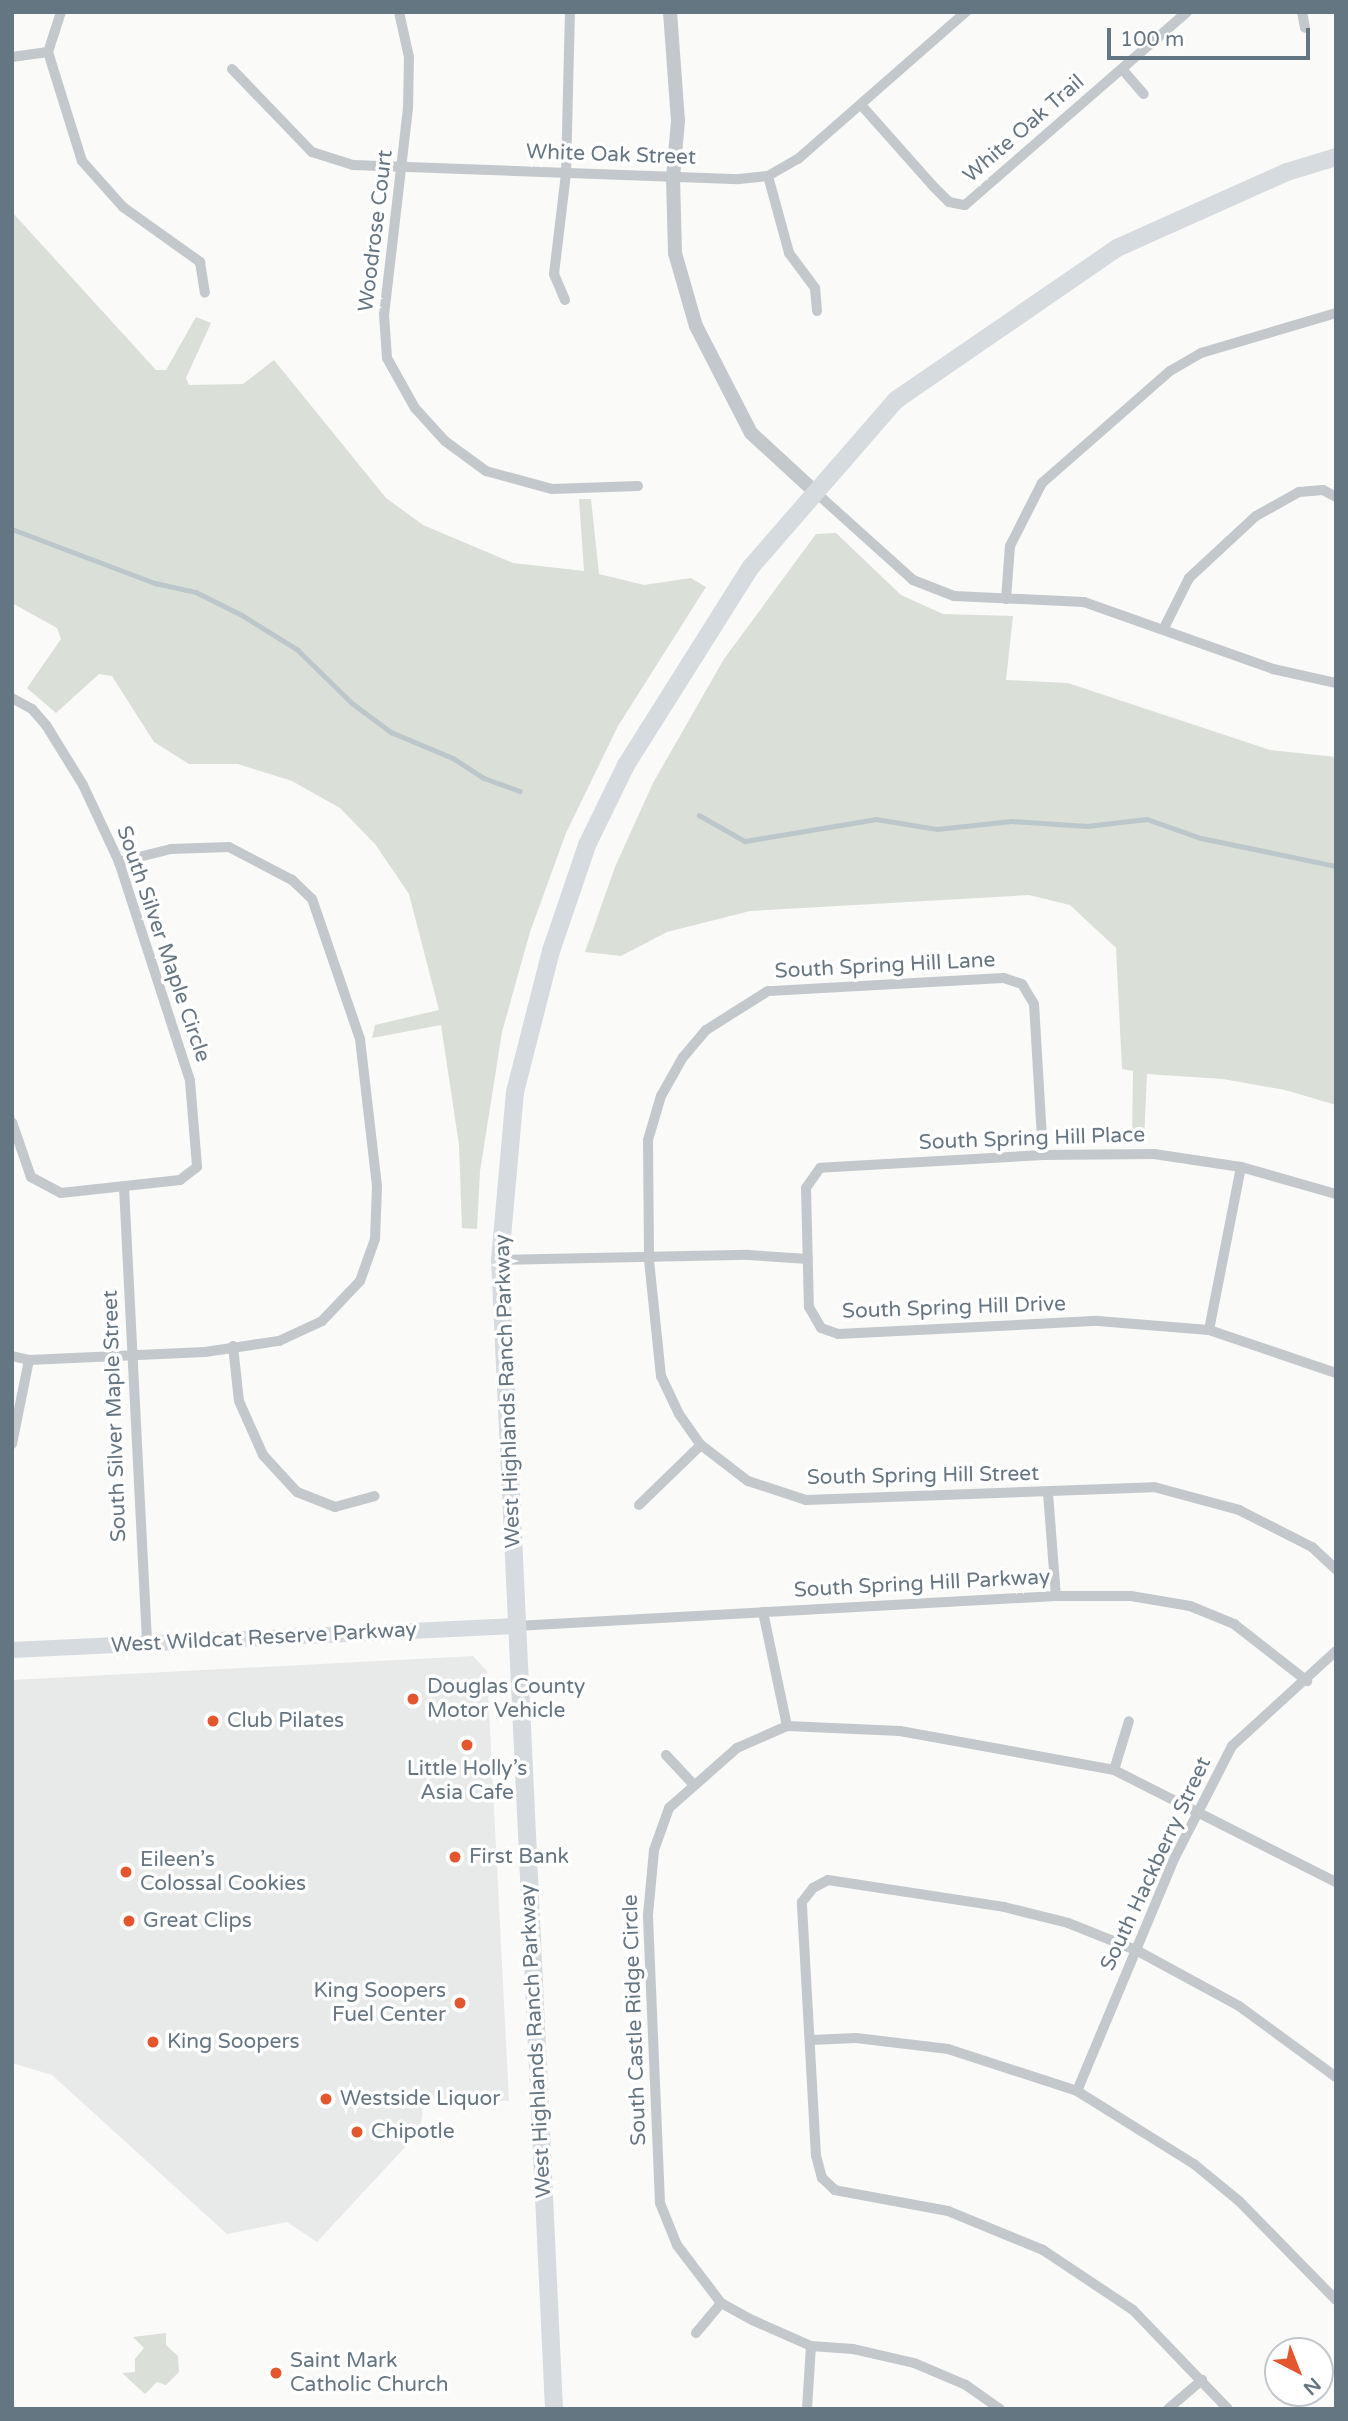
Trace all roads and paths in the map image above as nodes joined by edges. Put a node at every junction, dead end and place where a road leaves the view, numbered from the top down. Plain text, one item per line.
1 (61, 12) edge
2 (399, 12) edge
3 (570, 12) edge
4 (670, 12) edge
5 (966, 12) edge
6 (1187, 12) edge
7 (1302, 12) edge
8 (1305, 29) dead end
9 (48, 52) junction
10 (12, 57) edge
11 (232, 69) dead end
12 (1122, 69) junction
13 (1144, 94) dead end
14 (862, 106) junction
15 (1336, 157) edge
16 (403, 167) junction
17 (566, 173) junction
18 (768, 176) junction
19 (673, 177) junction
20 (205, 293) dead end
21 (565, 300) dead end
22 (817, 310) dead end
23 (1336, 313) edge
24 (638, 486) dead end
25 (813, 490) junction
26 (1336, 497) edge
27 (1006, 599) junction
28 (1164, 628) junction
29 (1336, 683) edge
30 (12, 698) edge
31 (119, 862) junction
32 (12, 1122) edge
33 (1044, 1155) junction
34 (1241, 1167) junction
35 (124, 1187) junction
36 (1336, 1194) edge
37 (808, 1259) junction
38 (500, 1260) junction
39 (649, 1260) junction
40 (1209, 1330) junction
41 (233, 1346) junction
42 (133, 1354) junction
43 (12, 1356) edge
44 (29, 1360) junction
45 (1336, 1373) edge
46 (12, 1444) edge
47 (701, 1445) junction
48 (1048, 1493) junction
49 (375, 1496) dead end
50 (639, 1505) dead end
51 (1336, 1569) edge
52 (1056, 1595) junction
53 (763, 1612) junction
54 (516, 1626) junction
55 (147, 1642) junction
56 (12, 1650) edge
57 (1336, 1651) edge
58 (1307, 1681) junction
59 (1129, 1721) dead end
60 (787, 1726) junction
61 (666, 1755) dead end
62 (1114, 1770) junction
63 (693, 1784) junction
64 (1200, 1811) junction
65 (1336, 1882) edge
66 (1136, 1950) junction
67 (811, 2040) junction
68 (1336, 2077) edge
69 (1077, 2091) junction
70 (1336, 2300) edge
71 (721, 2303) junction
72 (696, 2333) dead end
73 (811, 2346) junction
74 (1202, 2380) junction
75 (554, 2409) edge
76 (807, 2409) edge
77 (1000, 2409) edge
78 (1168, 2409) edge
79 (1228, 2409) edge

1 - 9 street
2 - 16 street, Woodrose Court
3 - 17 street
4 - 19 street
5 - 14 street, White Oak Street
6 - 12 street, White Oak Trail
7 - 8 street
9 - 10 street
9 - 20 street
11 - 16 street, White Oak Street
12 - 13 street
12 - 14 street, White Oak Trail
14 - 18 street, White Oak Street
15 - 25 main road, West Highlands Ranch Parkway
16 - 17 street, White Oak Street
16 - 24 street, Woodrose Court
17 - 19 street, White Oak Street
17 - 21 street
18 - 19 street, White Oak Street
18 - 22 street
19 - 25 street
23 - 27 street
25 - 27 street
25 - 38 main road, West Highlands Ranch Parkway
26 - 28 street
27 - 28 street
28 - 29 street
30 - 31 street, South Silver Maple Circle
31 - 35 street, South Silver Maple Circle
31 - 41 street
32 - 35 street, South Silver Maple Circle
33 - 34 street, South Spring Hill Place
33 - 37 street, South Spring Hill Place
33 - 39 street, South Spring Hill Lane
34 - 36 street, South Spring Hill Place
34 - 40 street
35 - 42 street, South Silver Maple Street
37 - 39 street
37 - 40 street, South Spring Hill Drive
38 - 39 street
38 - 54 main road, West Highlands Ranch Parkway
39 - 47 street, South Spring Hill Street
40 - 45 street, South Spring Hill Drive
41 - 42 street
41 - 49 street
42 - 44 street
42 - 55 street, South Silver Maple Street
43 - 44 street
44 - 46 street
47 - 48 street, South Spring Hill Street
47 - 50 street
48 - 51 street, South Spring Hill Street
48 - 52 street
52 - 53 street, South Spring Hill Parkway
52 - 58 street, South Spring Hill Parkway
53 - 54 street, South Spring Hill Parkway
53 - 60 street
54 - 55 main road, West Wildcat Reserve Parkway
54 - 75 main road, West Highlands Ranch Parkway
55 - 56 main road, West Wildcat Reserve Parkway
57 - 58 street, South Hackberry Street
58 - 64 street, South Hackberry Street
59 - 62 street
60 - 62 street, South Castle Ridge Circle
60 - 63 street, South Castle Ridge Circle
61 - 63 street
62 - 64 street, South Castle Ridge Circle
63 - 71 street, South Castle Ridge Circle
64 - 65 street, South Castle Ridge Circle
64 - 66 street, South Hackberry Street
66 - 67 street
66 - 68 street
66 - 69 street, South Hackberry Street
67 - 69 street
67 - 74 street
69 - 70 street
71 - 72 street
71 - 73 street, South Castle Ridge Circle
73 - 76 street
73 - 77 street, South Castle Ridge Circle
74 - 78 street
74 - 79 street

